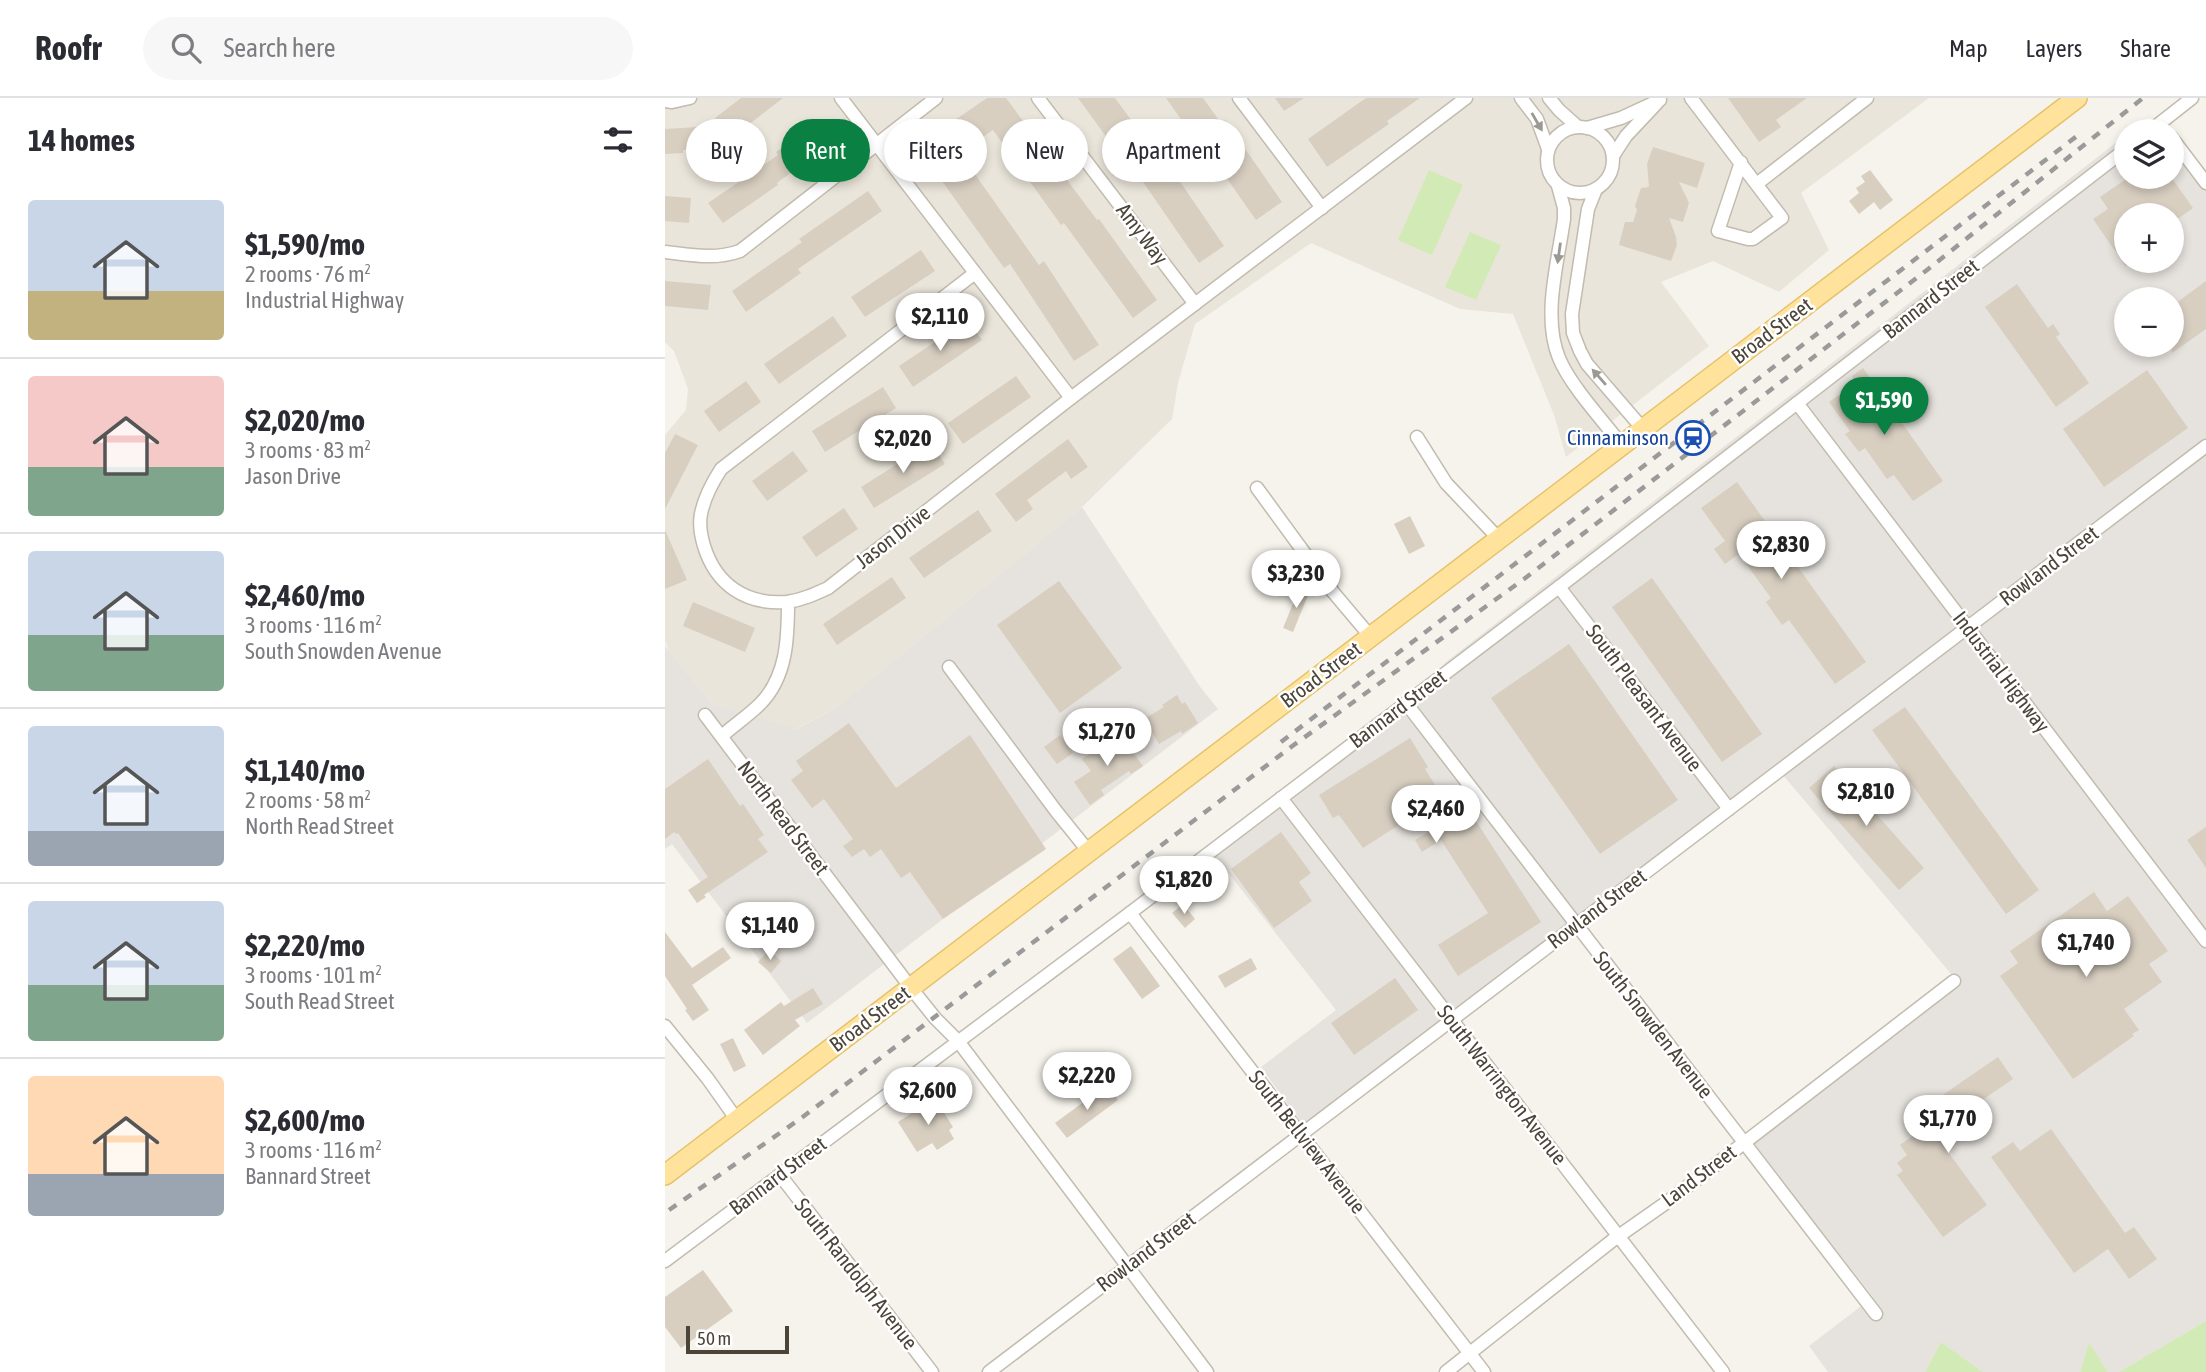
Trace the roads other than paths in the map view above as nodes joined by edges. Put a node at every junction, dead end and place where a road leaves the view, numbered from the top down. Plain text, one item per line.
1 (690, 98) edge
2 (841, 98) edge
3 (936, 98) edge
4 (1038, 98) edge
5 (1239, 98) edge
6 (1466, 98) edge
7 (1521, 98) edge
8 (1549, 98) edge
9 (1691, 98) edge
10 (1867, 98) edge
11 (2077, 98) edge
12 (2192, 98) edge
13 (1661, 99) edge
14 (665, 101) edge
15 (2170, 119) edge
16 (1583, 127) junction
17 (876, 144) junction
18 (1548, 149) junction
19 (2184, 154) edge
20 (1613, 156) junction
21 (2114, 158) edge
22 (1741, 162) junction
23 (1758, 183) junction
24 (2206, 183) edge
25 (1558, 186) junction
26 (1596, 189) junction
27 (1322, 208) junction
28 (665, 252) edge
29 (975, 273) junction
30 (1195, 304) junction
31 (1578, 348) junction
32 (1557, 353) junction
33 (1071, 398) junction
34 (1797, 403) junction
35 (1643, 429) junction
36 (1417, 437) dead end
37 (1622, 445) junction
38 (2206, 446) edge
39 (1257, 488) dead end
40 (1499, 539) junction
41 (1559, 587) junction
42 (788, 602) junction
43 (1968, 628) junction
44 (1371, 637) junction
45 (949, 667) dead end
46 (1406, 703) junction
47 (705, 715) dead end
48 (722, 736) junction
49 (1281, 797) junction
50 (1729, 809) junction
51 (1089, 852) junction
52 (1130, 912) junction
53 (1576, 925) junction
54 (2206, 942) edge
55 (1954, 981) dead end
56 (911, 988) junction
57 (1452, 1020) junction
58 (665, 1026) edge
59 (958, 1041) junction
60 (737, 1120) junction
61 (1301, 1134) junction
62 (1743, 1142) junction
63 (665, 1175) edge
64 (780, 1175) junction
65 (1618, 1236) junction
66 (665, 1261) edge
67 (1128, 1266) junction
68 (1876, 1314) dead end
69 (1469, 1353) junction
70 (932, 1372) edge
71 (989, 1372) edge
72 (1207, 1372) edge
73 (1446, 1372) edge
74 (1484, 1372) edge
75 (1723, 1372) edge

1 - 14 street
2 - 17 street
3 - 17 street
4 - 30 street, Amy Way
5 - 27 street
6 - 27 street, Jason Drive
7 -> 18 street
8 - 16 street
9 - 22 street
10 - 23 street
11 - 35 main road, Broad Street
12 - 15 street
13 - 16 street
13 - 20 street
16 - 18 street
16 - 20 street
17 - 28 street
17 - 29 street
18 - 25 street
19 - 24 street
20 - 26 street
21 - 34 street, Bannard Street
22 - 23 street
22 - 23 street
25 - 26 street
25 -> 32 street
26 - 31 street
27 - 30 street, Jason Drive
29 - 33 street
29 - 42 street, Jason Drive
30 - 33 street, Jason Drive
31 - 32 street
35 -> 31 street
32 - 37 street
33 - 42 street, Jason Drive
34 - 41 street, Bannard Street
34 - 43 street, Industrial Highway
35 - 37 main road, Broad Street
36 - 40 street
37 - 40 main road, Broad Street
38 - 43 street, Rowland Street
39 - 44 street
40 - 44 main road, Broad Street
41 - 46 street, Bannard Street
41 - 50 street, South Pleasant Avenue
42 - 48 street
43 - 50 street, Rowland Street
43 - 54 street, Industrial Highway
44 - 51 main road, Broad Street
45 - 51 street
46 - 49 street, Bannard Street
46 - 53 street, South Snowden Avenue
47 - 48 street, North Read Street
48 - 56 street, North Read Street
49 - 52 street, Bannard Street
49 - 57 street, South Warrington Avenue
50 - 53 street, Rowland Street
51 - 56 main road, Broad Street
52 - 59 street, Bannard Street
52 - 61 street, South Bellview Avenue
53 - 57 street, Rowland Street
53 - 62 street, South Snowden Avenue
55 - 62 street, Land Street
56 - 59 street, North Read Street
56 - 60 main road, Broad Street
57 - 61 street, Rowland Street
57 - 65 street, South Warrington Avenue
58 - 60 street
59 - 64 street, Bannard Street
59 - 67 street, North Read Street
60 - 63 main road, Broad Street
61 - 67 street, Rowland Street
61 - 69 street, South Bellview Avenue
62 - 65 street, Land Street
62 - 68 street, South Snowden Avenue
64 - 66 street, Bannard Street
64 - 70 street, South Randolph Avenue
65 - 69 street, Land Street
65 - 75 street, South Warrington Avenue
67 - 71 street, Rowland Street
67 - 72 street, North Read Street
69 - 73 street, Land Street
69 - 74 street, South Bellview Avenue

